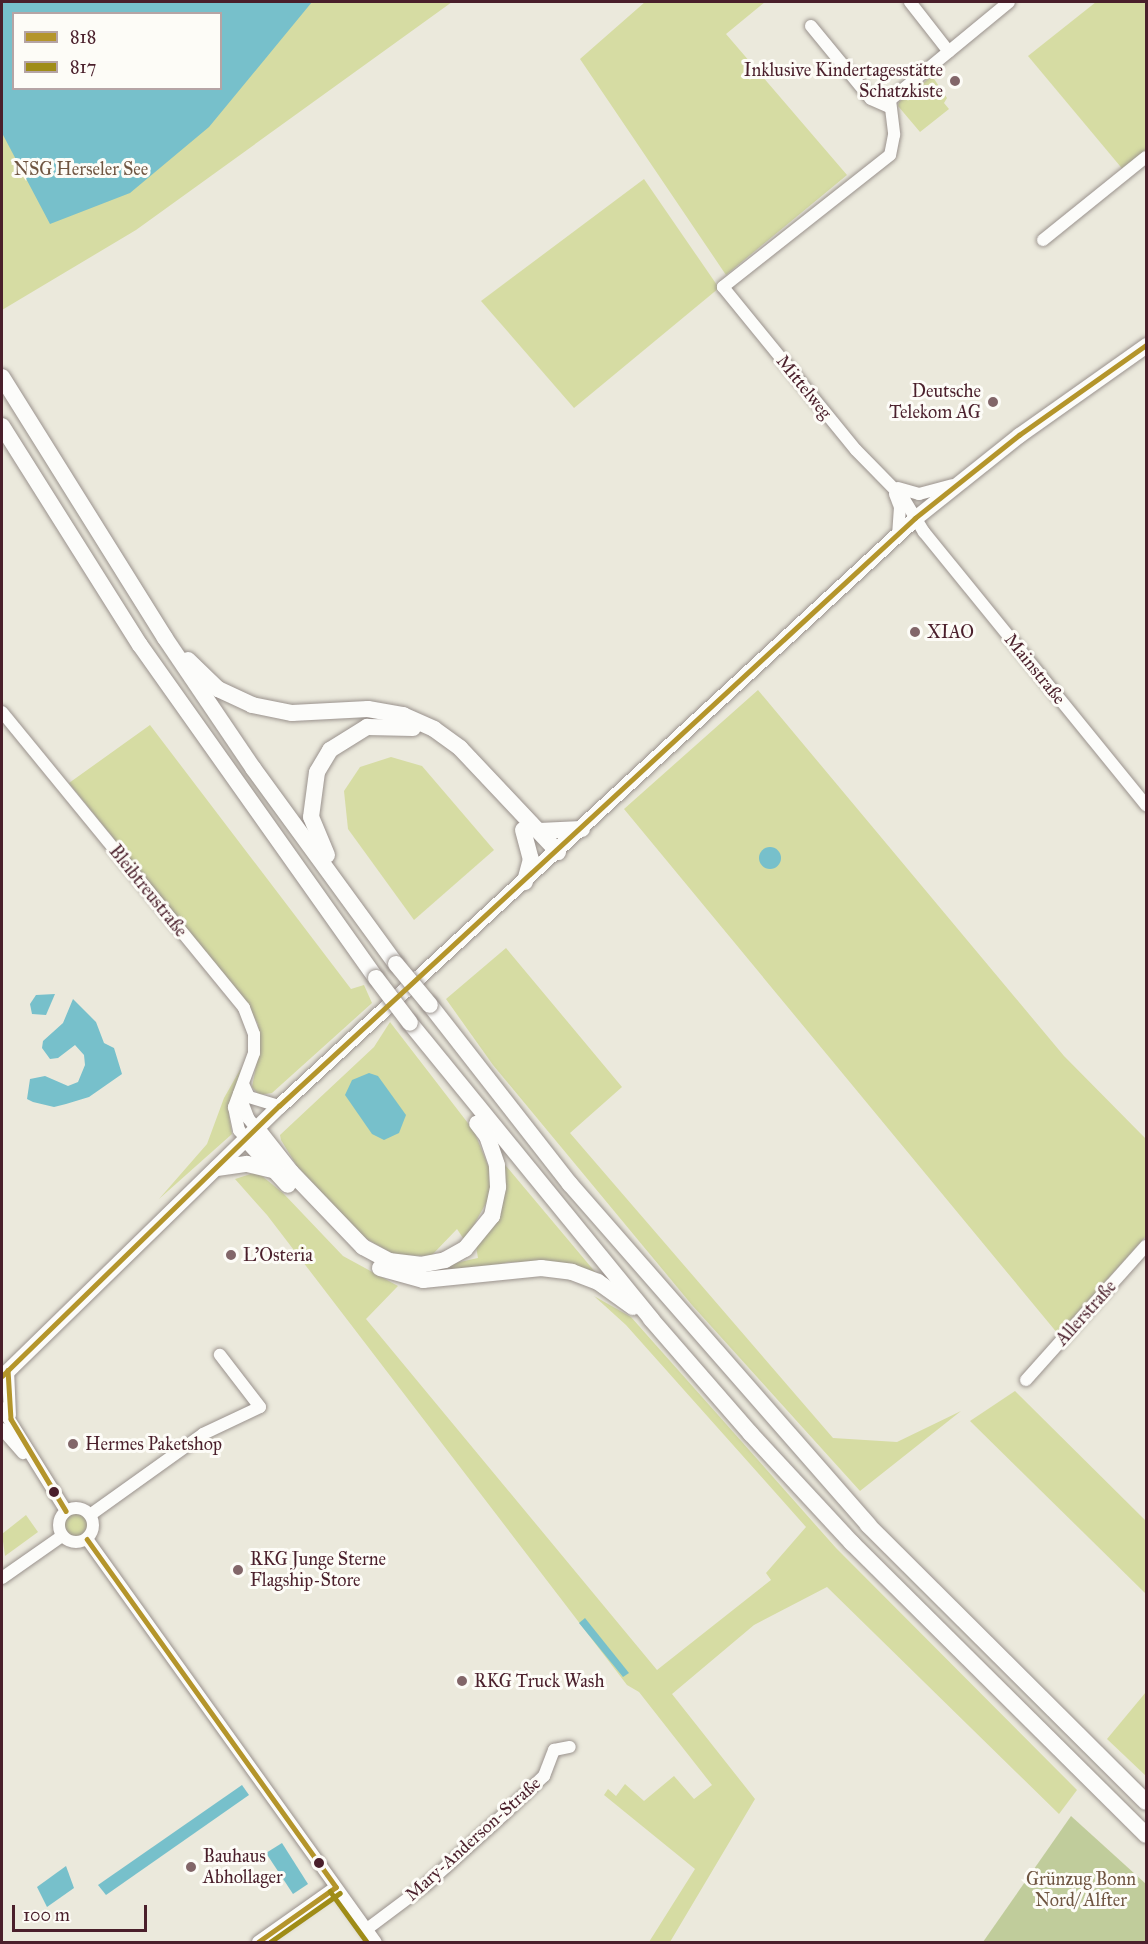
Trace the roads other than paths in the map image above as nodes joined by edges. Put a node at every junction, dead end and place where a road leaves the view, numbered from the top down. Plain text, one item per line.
1 (910, 2) edge
2 (1009, 2) edge
3 (811, 26) dead end
4 (949, 52) junction
5 (889, 107) junction
6 (1146, 157) edge
7 (1043, 240) dead end
8 (1146, 345) edge
9 (2, 377) edge
10 (2, 426) edge
11 (889, 482) junction
12 (954, 484) junction
13 (915, 518) junction
14 (924, 532) joint
15 (898, 534) junction
16 (165, 638) junction
17 (2, 712) edge
18 (1146, 806) edge
19 (582, 829) junction
20 (531, 831) junction
21 (555, 855) junction
22 (525, 882) junction
23 (354, 906) junction
24 (435, 1056) junction
25 (241, 1089) junction
26 (279, 1106) junction
27 (251, 1134) junction
28 (217, 1168) junction
29 (276, 1172) junction
30 (1146, 1246) edge
31 (651, 1319) junction
32 (220, 1355) dead end
33 (5, 1373) edge
34 (1026, 1380) dead end
35 (2, 1408) edge
36 (11, 1419) junction
37 (2, 1429) edge
38 (36, 1467) junction
39 (66, 1511) junction
40 (90, 1515) junction
41 (62, 1536) junction
42 (87, 1539) junction
43 (2, 1578) edge
44 (570, 1747) dead end
45 (1146, 1802) edge
46 (1146, 1835) edge
47 (336, 1887) junction
48 (367, 1929) junction
49 (258, 1942) edge
50 (376, 1942) edge

1 - 4 street
2 - 4 street
3 - 5 street
4 - 5 street
5 - 11 street, Mittelweg
6 - 7 street
8 - 12 main road
9 - 16 highway
10 - 24 highway, bridge
11 - 12 street, Mittelweg
11 - 13 street, Mittelweg
11 - 15 street, Mittelweg
12 - 13 main road
13 - 14 street, Mittelweg
13 - 15 main road
14 - 18 street, Mainstraße
15 - 19 main road
16 - 20 highway
16 - 23 highway
17 - 25 street, Bleibtreustraße
19 - 20 highway
19 - 21 main road
20 - 21 highway
20 - 22 highway
20 - 23 highway
21 - 22 main road
22 - 26 main road
23 - 45 highway, bridge
24 - 27 highway
24 - 31 highway
25 - 26 street
25 - 27 street, Bleibtreustraße
26 - 27 main road
27 - 28 main road
27 - 29 highway
28 - 29 highway
28 - 33 main road
29 - 31 highway
30 - 34 street, Allerstraße
31 - 46 highway
32 - 40 street
33 - 36 street
35 - 36 street
36 - 38 street
37 - 38 street
38 - 39 street
39 - 40 street
39 - 41 street
40 - 42 street
41 - 42 street
41 - 43 street
42 - 47 street
44 - 48 street, Mary-Anderson-Straße
47 - 48 street
47 - 49 street
48 - 50 street

